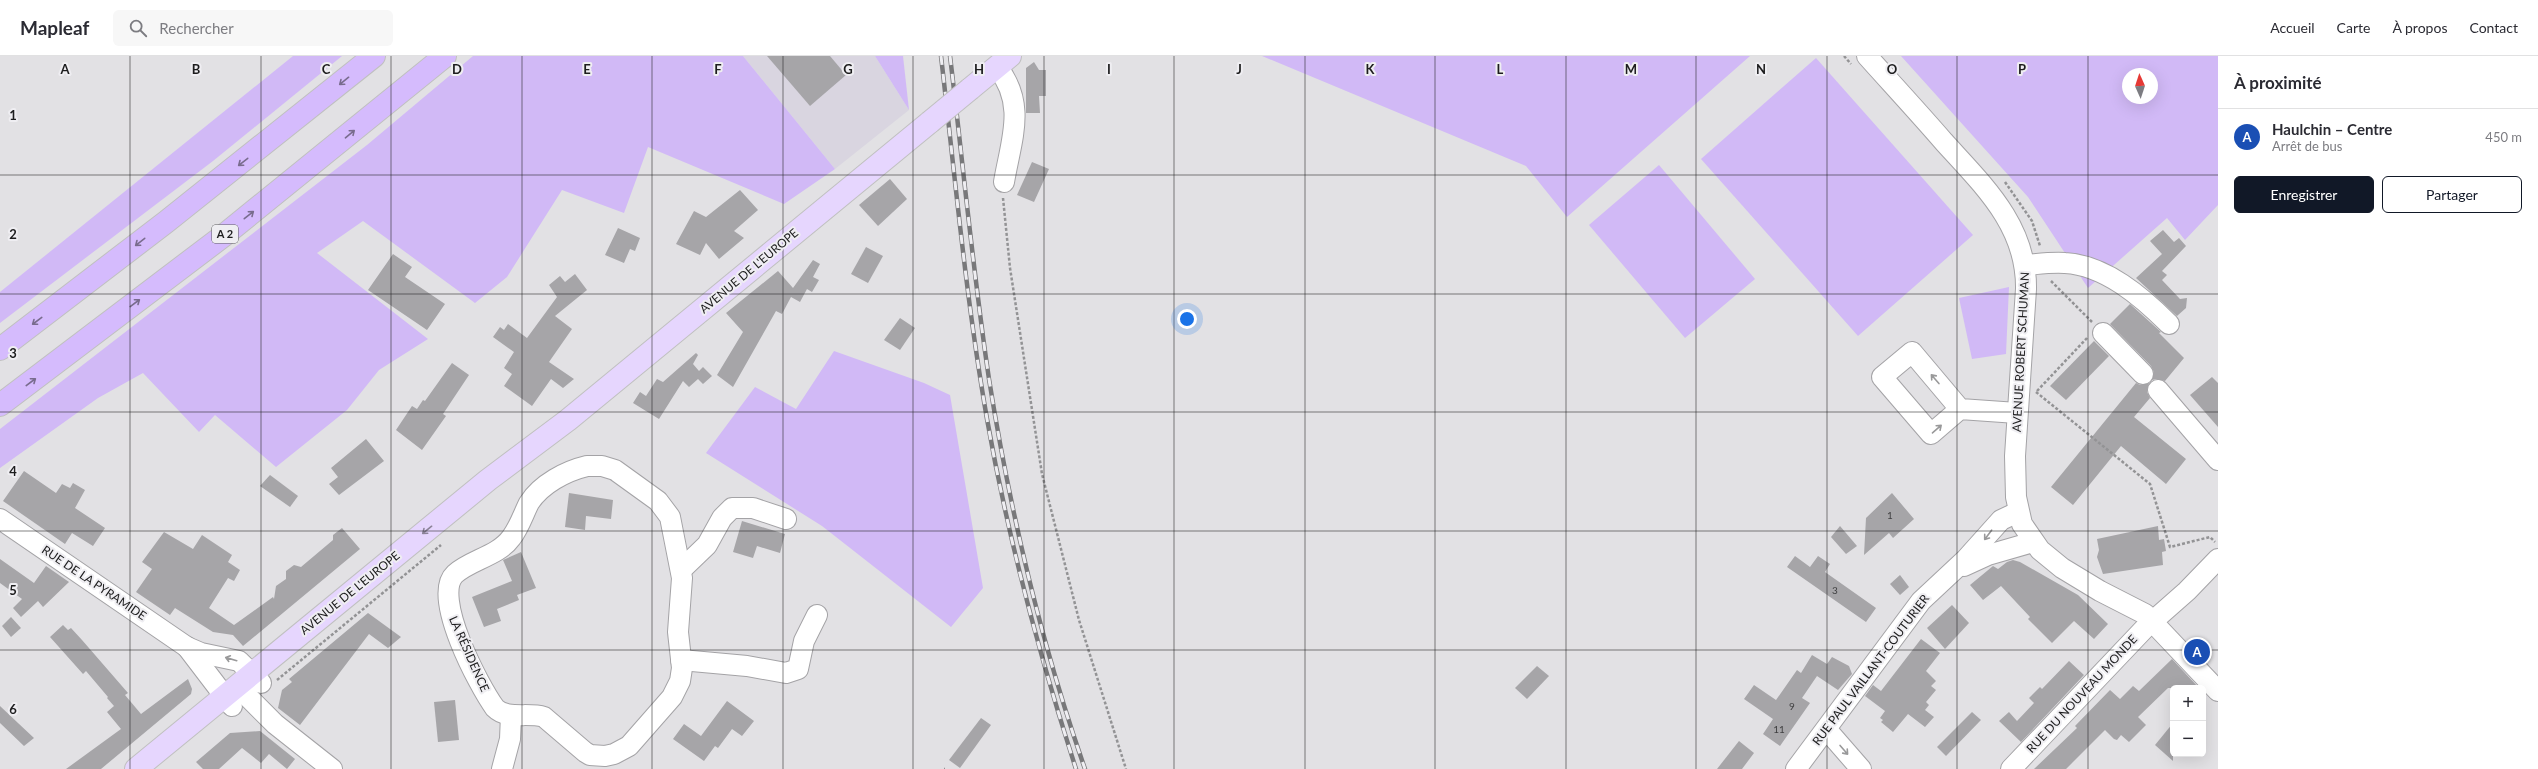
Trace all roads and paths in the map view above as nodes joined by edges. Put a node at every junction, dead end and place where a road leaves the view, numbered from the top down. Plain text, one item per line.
1 (374, 56) edge
2 (445, 56) edge
3 (1867, 56) edge
4 (1004, 62) edge
5 (1004, 182) joint
6 (2025, 264) junction
7 (2169, 324) dead end
8 (2098, 333) joint
9 (0, 349) edge
10 (2143, 374) dead end
11 (2158, 390) dead end
12 (2028, 391) junction
13 (0, 405) edge
14 (1960, 409) dead end
15 (2018, 413) junction
16 (2218, 460) edge
17 (2018, 512) junction
18 (0, 519) edge
19 (786, 519) dead end
20 (2033, 542) junction
21 (2218, 546) edge
22 (2218, 559) edge
23 (681, 570) junction
24 (1950, 574) junction
25 (817, 615) dead end
26 (2153, 620) junction
27 (187, 647) junction
28 (681, 660) junction
29 (242, 690) junction
30 (2218, 691) edge
31 (511, 715) junction
32 (1827, 730) junction
33 (592, 762) edge
34 (136, 769) edge
35 (149, 769) edge
36 (332, 769) edge
37 (502, 769) edge
38 (1126, 769) edge
39 (1796, 769) edge
40 (1861, 769) edge
41 (2011, 769) edge

1 -> 9 highway
13 -> 2 highway, A 2
3 - 6 street, AVENUE ROBERT SCHUMAN
4 - 5 street
4 - 29 main road, AVENUE DE L'EUROPE, bridge
5 - 38 path
6 - 7 street
6 - 12 street, AVENUE ROBERT SCHUMAN
8 - 10 street
8 - 12 path
11 - 16 street
12 - 15 street, AVENUE ROBERT SCHUMAN
12 - 21 path
14 - 15 street
15 - 17 street, AVENUE ROBERT SCHUMAN
17 - 20 street
17 -> 24 street, RUE PAUL VAILLANT-COUTURIER
18 - 27 street, RUE DE LA PYRAMIDE
19 - 23 street
20 - 24 street, RUE PAUL VAILLANT-COUTURIER
20 - 26 street
22 - 26 street, RUE DU NOUVEAU MONDE
23 - 28 street, LA RÉSIDENCE
23 - 31 street, LA RÉSIDENCE
24 - 32 street, RUE PAUL VAILLANT-COUTURIER
25 - 28 street
26 - 30 street
26 - 41 street, RUE DU NOUVEAU MONDE
27 - 29 street, RUE DE LA PYRAMIDE
29 -> 27 street, RUE DE LA PYRAMIDE
28 - 33 street, LA RÉSIDENCE
29 - 34 main road, AVENUE DE L'EUROPE
29 - 35 main road, AVENUE DE L'EUROPE
29 - 36 street
31 - 33 street, LA RÉSIDENCE
31 - 37 street
32 - 39 street, RUE PAUL VAILLANT-COUTURIER
32 -> 40 street

